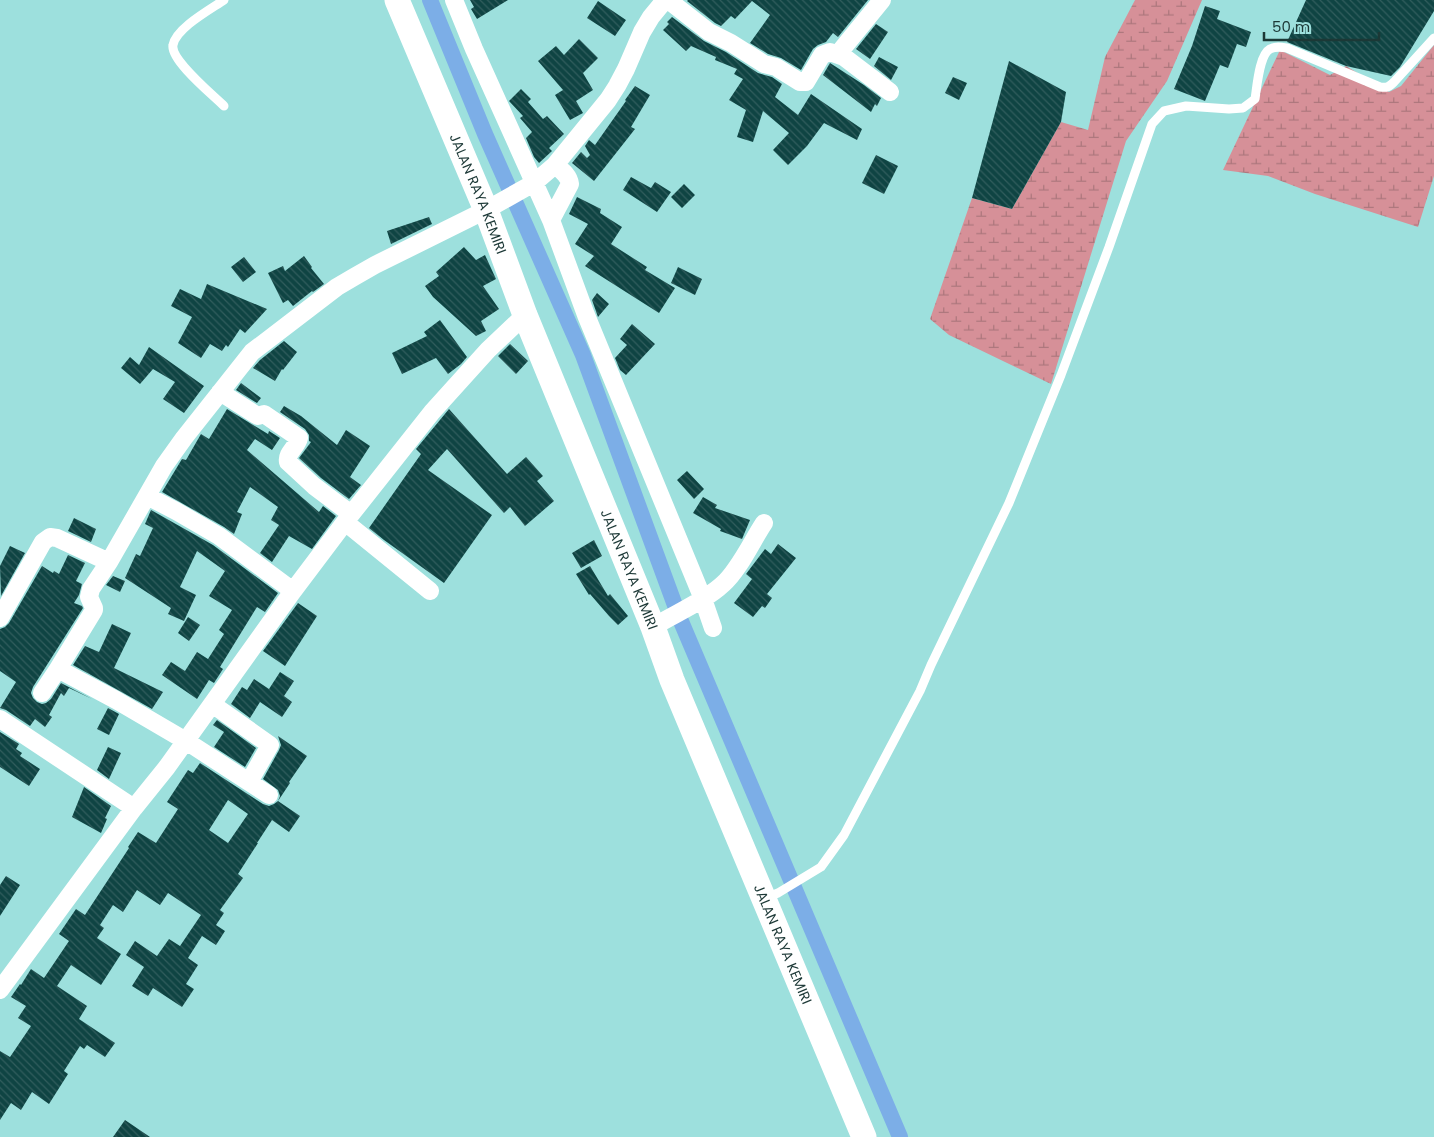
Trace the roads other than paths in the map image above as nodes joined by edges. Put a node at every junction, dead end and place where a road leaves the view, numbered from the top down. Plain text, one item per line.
1 (224, 0) edge
2 (397, 0) edge
3 (454, 0) edge
4 (666, 0) edge
5 (882, 0) edge
6 (1434, 38) edge
7 (838, 54) junction
8 (890, 92) dead end
9 (224, 106) dead end
10 (555, 165) junction
11 (531, 184) junction
12 (491, 207) junction
13 (551, 220) junction
14 (525, 316) junction
15 (220, 392) junction
16 (147, 496) junction
17 (348, 518) junction
18 (764, 523) dead end
19 (109, 562) junction
20 (293, 591) junction
21 (430, 591) dead end
22 (700, 600) junction
23 (0, 618) edge
24 (656, 625) junction
25 (713, 628) dead end
26 (58, 669) junction
27 (42, 694) dead end
28 (212, 704) junction
29 (0, 719) edge
30 (186, 741) junction
31 (249, 782) junction
32 (269, 795) dead end
33 (134, 808) junction
34 (770, 896) junction
35 (0, 990) edge
36 (864, 1137) edge

1 - 9 lane
2 - 12 main road, JALAN RAYA KEMIRI
3 - 11 street
4 - 7 street
4 - 10 street
5 - 7 street
6 - 34 lane
7 - 8 street
10 - 11 street
10 - 13 street
11 - 12 street
11 - 13 street
12 - 14 main road, JALAN RAYA KEMIRI
12 - 15 street
13 - 22 street
14 - 17 street
14 - 24 main road, JALAN RAYA KEMIRI
15 - 16 street
15 - 17 street
16 - 19 street
16 - 20 street
17 - 20 street
17 - 21 street
18 - 22 street
19 - 23 street
19 - 26 street
20 - 28 street
22 - 24 street
22 - 25 street
24 - 34 main road, JALAN RAYA KEMIRI
26 - 27 street
26 - 30 street
28 - 30 street
28 - 31 street
29 - 33 street
30 - 31 street
30 - 33 street
31 - 32 street
33 - 35 street
34 - 36 main road, JALAN RAYA KEMIRI

